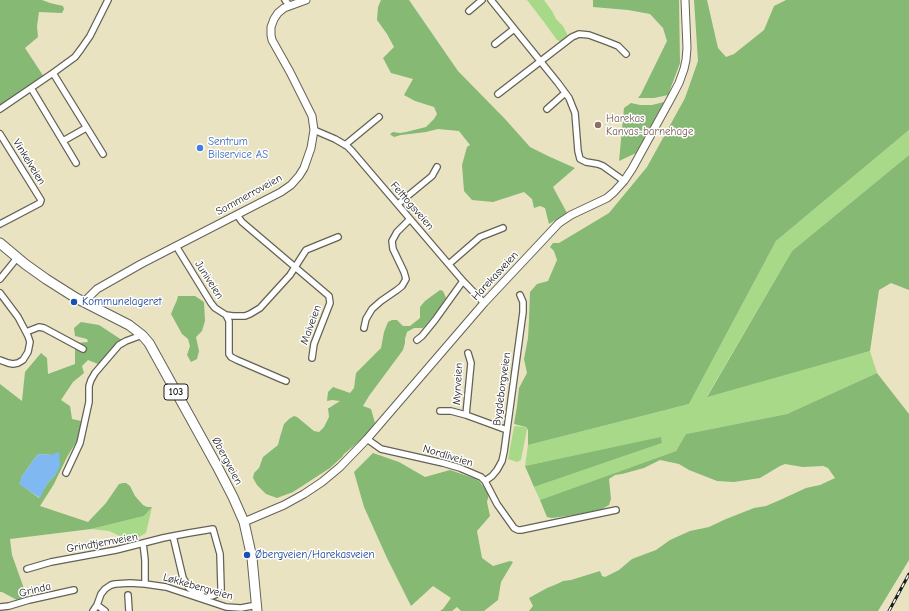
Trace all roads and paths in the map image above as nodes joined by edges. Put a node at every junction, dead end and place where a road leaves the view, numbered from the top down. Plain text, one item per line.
1 (108, 0) edge
2 (306, 0) edge
3 (482, 0) edge
4 (492, 0) edge
5 (685, 0) edge
6 (287, 3) edge
7 (469, 11) dead end
8 (514, 29) junction
9 (495, 44) dead end
10 (626, 54) dead end
11 (540, 61) junction
12 (53, 74) junction
13 (31, 88) junction
14 (565, 93) junction
15 (498, 94) dead end
16 (0, 109) edge
17 (547, 109) dead end
18 (379, 117) dead end
19 (86, 128) junction
20 (314, 130) junction
21 (0, 134) edge
22 (64, 141) junction
23 (345, 145) junction
24 (103, 154) dead end
25 (76, 163) dead end
26 (437, 167) dead end
27 (624, 181) junction
28 (398, 204) junction
29 (237, 215) junction
30 (410, 218) junction
31 (0, 224) edge
32 (503, 228) dead end
33 (338, 237) dead end
34 (0, 243) edge
35 (176, 246) junction
36 (18, 258) junction
37 (449, 264) junction
38 (296, 267) junction
39 (0, 279) edge
40 (463, 281) junction
41 (0, 293) edge
42 (520, 295) dead end
43 (84, 302) junction
44 (484, 303) junction
45 (226, 315) junction
46 (364, 328) dead end
47 (26, 332) junction
48 (142, 335) junction
49 (417, 340) dead end
50 (83, 349) dead end
51 (468, 353) dead end
52 (312, 358) dead end
53 (0, 360) edge
54 (286, 381) dead end
55 (440, 411) dead end
56 (466, 415) junction
57 (506, 430) junction
58 (367, 439) junction
59 (66, 473) dead end
60 (486, 481) junction
61 (616, 510) dead end
62 (244, 522) junction
63 (173, 536) junction
64 (143, 543) junction
65 (27, 570) dead end
66 (145, 584) junction
67 (74, 590) dead end
68 (128, 595) dead end
69 (97, 605) junction
70 (0, 607) edge
71 (257, 608) edge
72 (93, 611) edge
73 (105, 611) edge
74 (129, 611) edge

1 - 12 street
2 - 6 street, Sommerroveien
3 - 7 street
4 - 8 street
5 - 27 street, Harekasveien
6 - 20 street, Sommerroveien
8 - 9 street
8 - 11 street
10 - 11 street
11 - 14 street
11 - 15 street
12 - 13 street
12 - 19 street
13 - 16 street
13 - 22 street
14 - 17 street
14 - 27 street
18 - 23 street
19 - 22 street
19 - 24 street
20 - 23 street, Felttogsveien
20 - 29 street, Sommerroveien
21 - 31 street, Vinkelveien
22 - 25 street
23 - 28 street, Felttogsveien
26 - 28 street
27 - 44 street, Harekasveien
28 - 30 street, Felttogsveien
29 - 35 street, Sommerroveien
29 - 38 street, Maiveien
30 - 37 street, Felttogsveien
30 - 46 street
32 - 37 street
33 - 38 street
34 - 36 main road, Øbergveien / 103
35 - 43 street, Sommerroveien
35 - 45 street, Juniveien
36 - 39 street
36 - 43 main road, Øbergveien / 103
37 - 40 street, Felttogsveien
38 - 45 street
38 - 52 street, Maiveien
40 - 44 street, Felttogsveien
40 - 49 street
41 - 47 street
42 - 57 street, Bygdeborgveien
43 - 48 main road, Øbergveien / 103
44 - 58 street, Harekasveien
45 - 54 street
47 - 50 street
47 - 53 street
48 - 59 street
48 - 62 main road, Øbergveien / 103
51 - 56 street, Myrveien
55 - 56 street, Myrveien
56 - 57 street, Myrveien
57 - 60 street, Bygdeborgveien
58 - 60 street, Nordliveien
58 - 62 street, Harekasveien
60 - 61 street
62 - 71 main road, Øbergveien / 103
63 - 63 street
63 - 64 street
64 - 65 street, Grindtjernveien
64 - 66 street, Grindtjernveien
66 - 69 street, Løkkebergveien
66 - 71 street, Løkkebergveien
67 - 70 street, Grinda
68 - 74 street
69 - 72 street, Løkkebergveien
69 - 73 street

